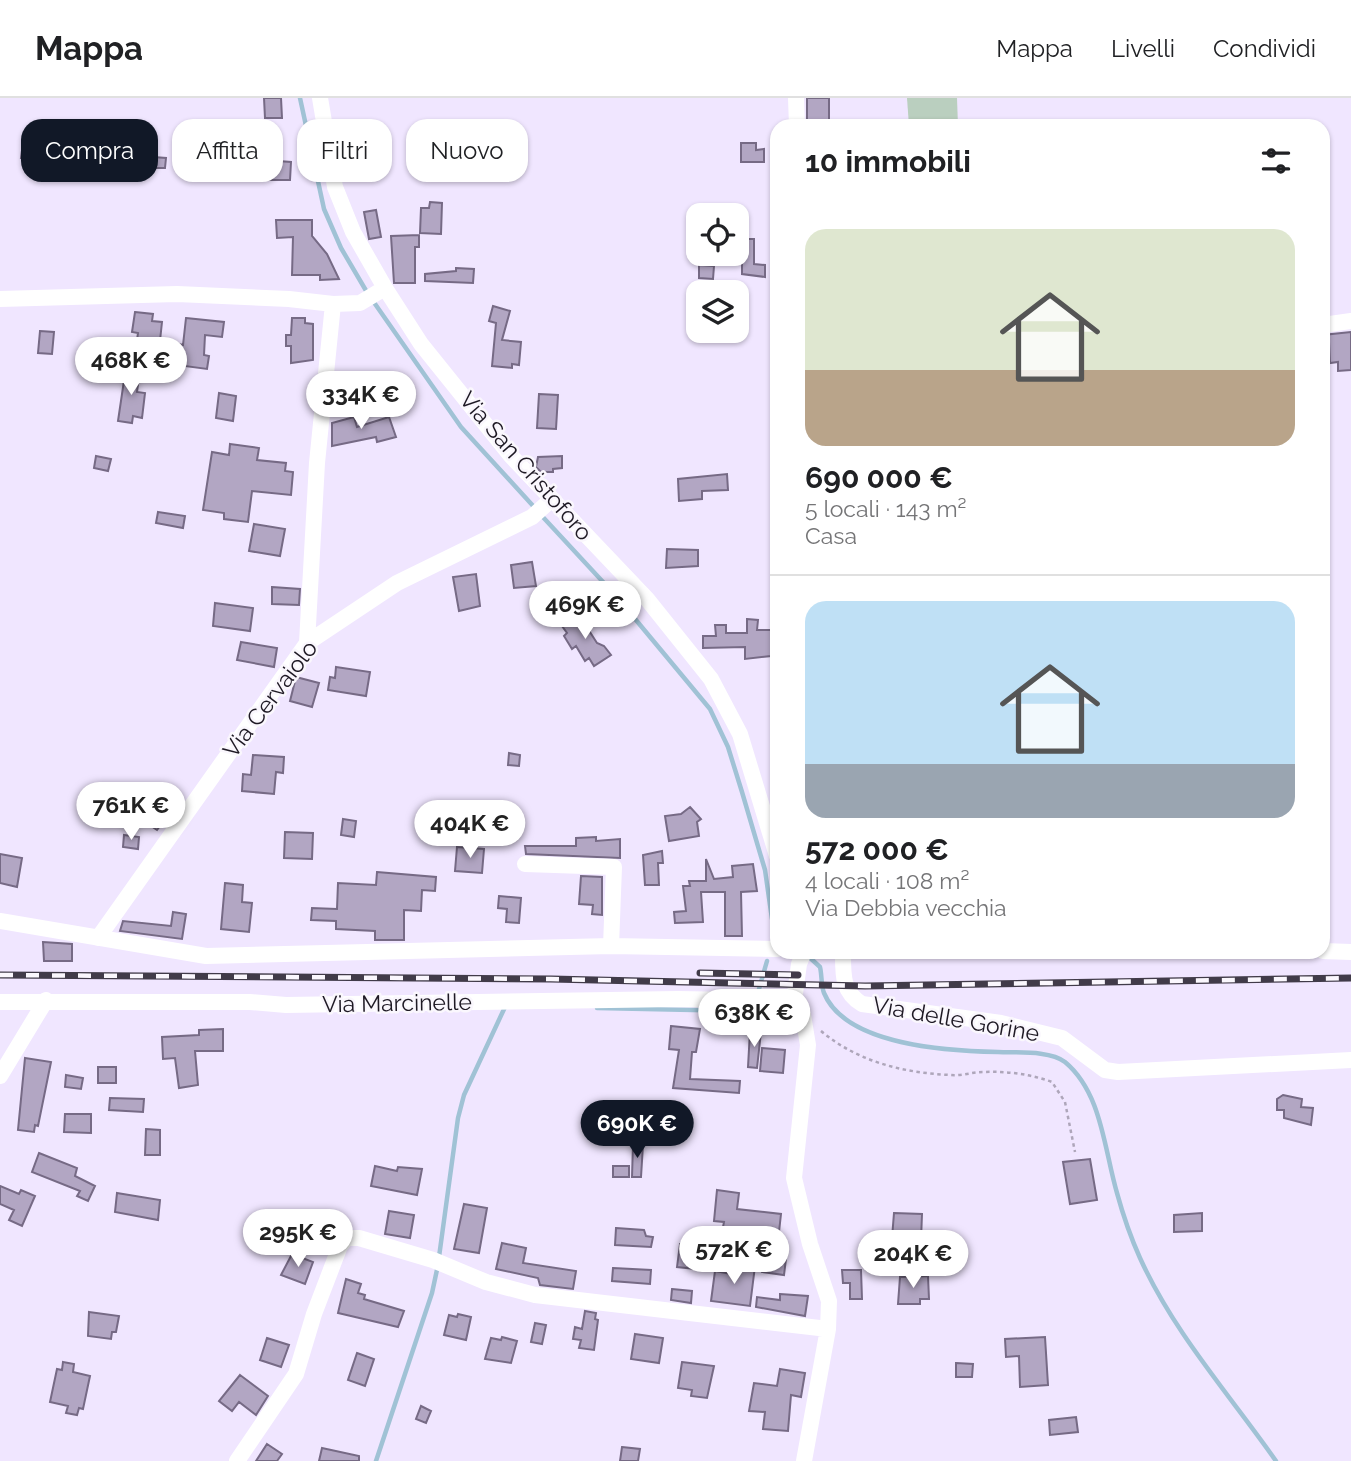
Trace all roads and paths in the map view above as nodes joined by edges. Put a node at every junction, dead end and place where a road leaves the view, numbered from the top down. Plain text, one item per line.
1 (320, 98) edge
2 (796, 98) edge
3 (797, 119) edge
4 (382, 290) junction
5 (0, 299) edge
6 (334, 304) junction
7 (1351, 321) edge
8 (1330, 324) edge
9 (549, 502) junction
10 (307, 643) junction
11 (770, 833) edge
12 (525, 864) dead end
13 (0, 921) edge
14 (98, 938) junction
15 (611, 946) junction
16 (770, 949) edge
17 (1330, 951) edge
18 (1351, 952) edge
19 (801, 959) edge
20 (843, 959) edge
21 (46, 1000) junction
22 (794, 1000) junction
23 (0, 1002) edge
24 (803, 1015) junction
25 (1351, 1060) edge
26 (0, 1076) edge
27 (1075, 1152) dead end
28 (828, 1329) junction
29 (237, 1461) edge
30 (804, 1461) edge

1 - 4 street, Via San Cristoforo
2 - 3 street
4 - 6 street
4 - 9 street, Via San Cristoforo
5 - 6 street
6 - 10 street
7 - 8 street
9 - 10 street, Via Cervaiolo
9 - 11 street, Via San Cristoforo
10 - 14 street, Via Cervaiolo
12 - 15 street
13 - 14 street
14 - 15 street
15 - 16 street
17 - 18 street
19 - 22 street
20 - 25 street, Via delle Gorine
21 - 22 street, Via Marcinelle
21 - 23 street, Via Marcinelle
21 - 26 street
22 - 24 street
24 - 27 path
24 - 28 street
28 - 29 street
28 - 30 street

